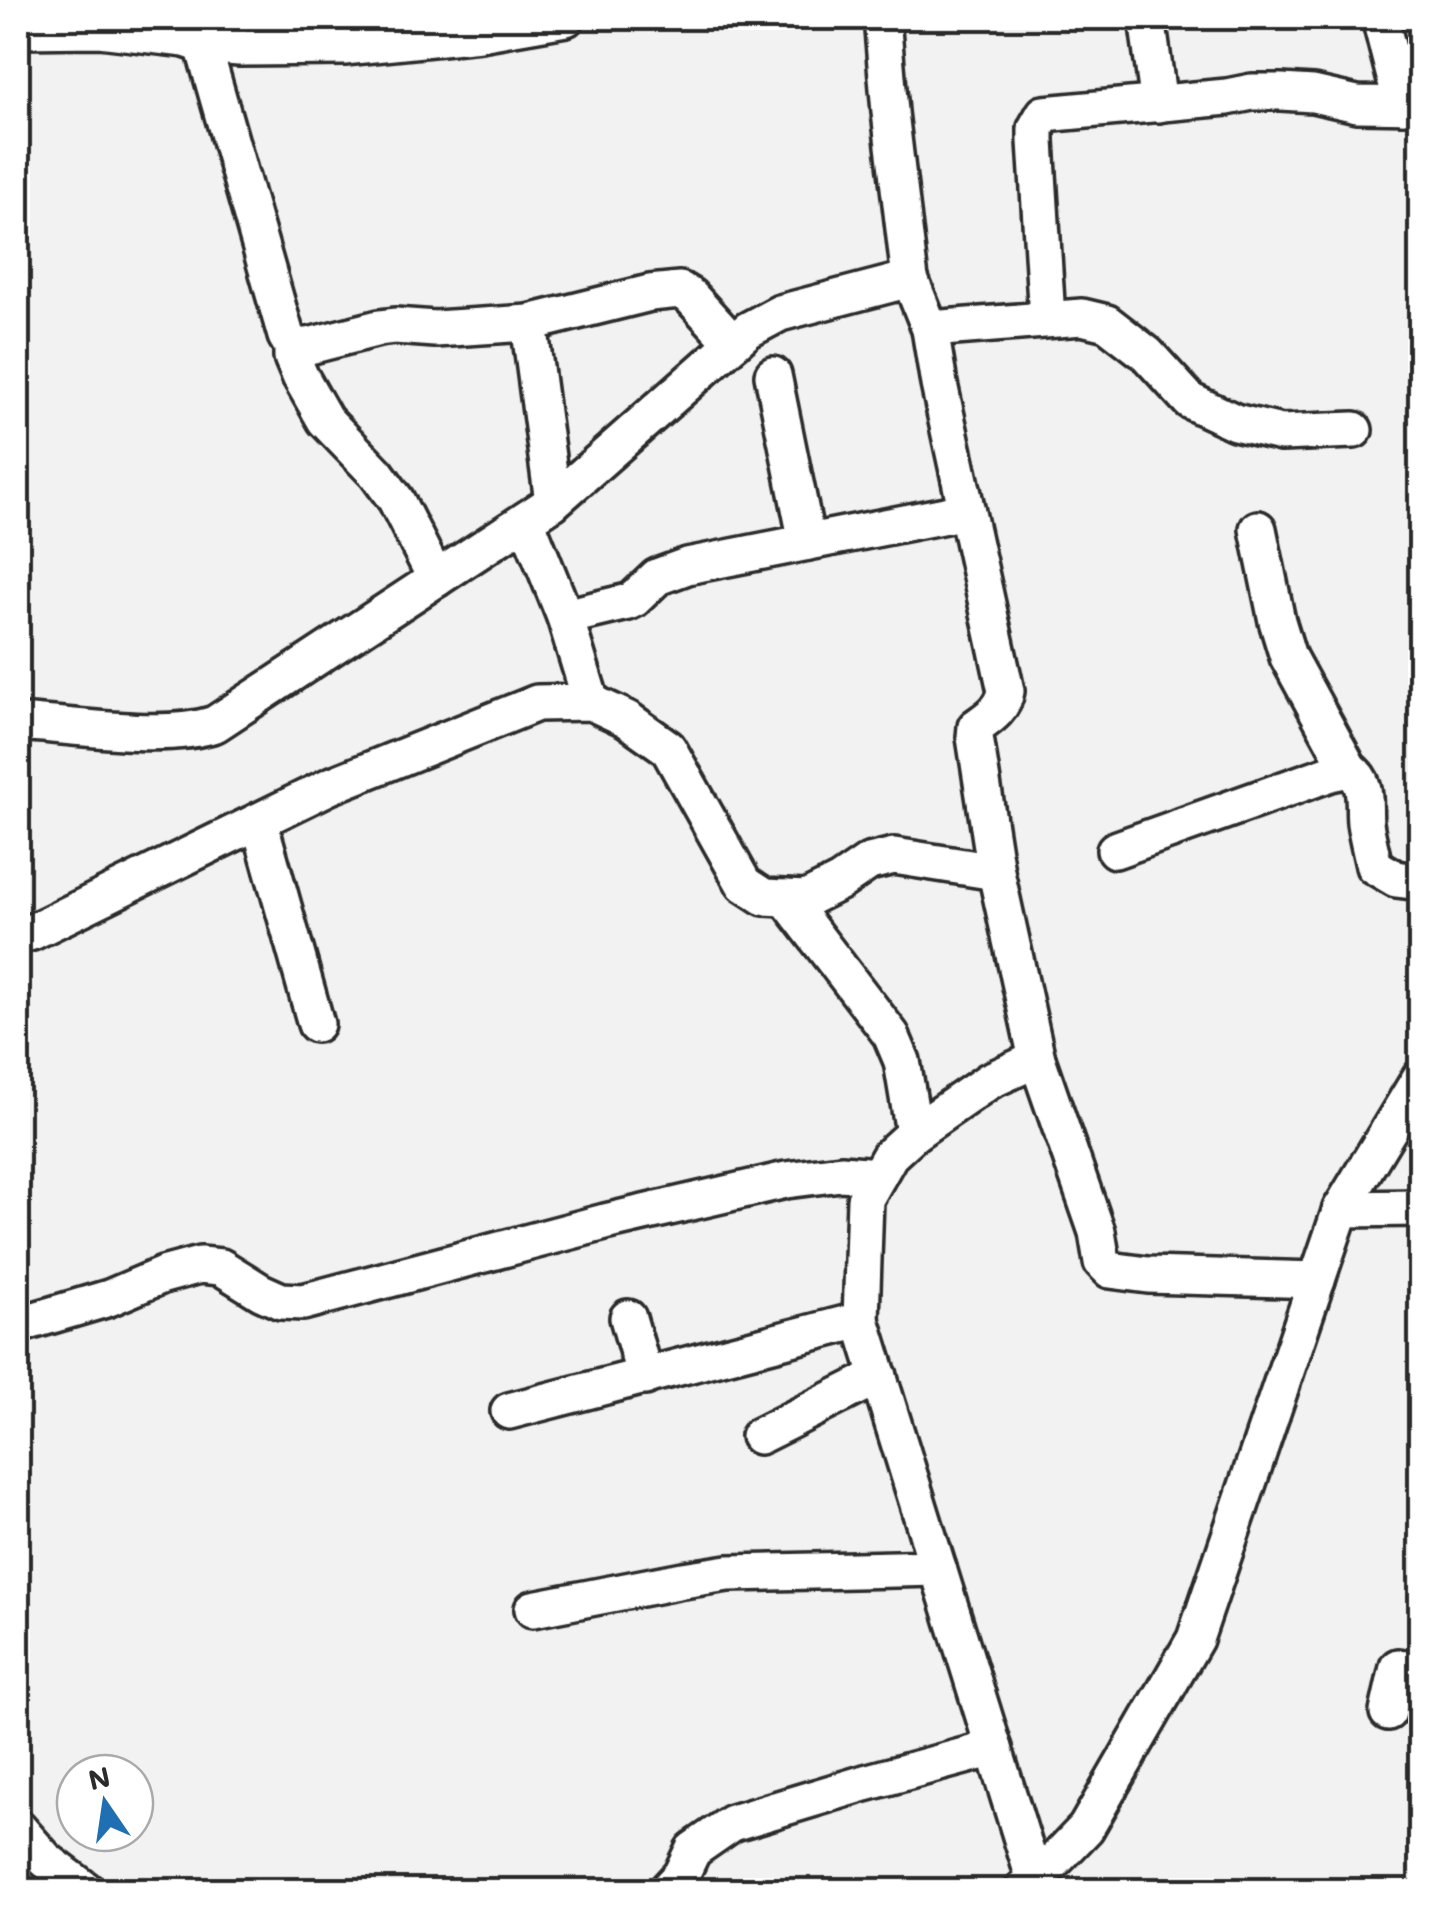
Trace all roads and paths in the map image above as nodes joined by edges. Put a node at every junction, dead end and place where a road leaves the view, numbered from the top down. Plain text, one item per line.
1 (882, 18) edge
2 (1147, 18) edge
3 (1380, 18) edge
4 (550, 19) edge
5 (18, 30) edge
6 (202, 45) junction
7 (1160, 104) junction
8 (1411, 105) edge
9 (910, 280) junction
10 (1047, 319) junction
11 (529, 323) junction
12 (930, 329) junction
13 (733, 342) junction
14 (292, 346) junction
15 (773, 375) dead end
16 (1354, 430) dead end
17 (966, 510) junction
18 (540, 511) junction
19 (1258, 529) dead end
20 (808, 542) junction
21 (436, 579) junction
22 (565, 617) junction
23 (591, 702) junction
24 (30, 723) dead end
25 (1349, 769) junction
26 (259, 821) junction
27 (1114, 850) dead end
28 (996, 872) junction
29 (1420, 882) edge
30 (786, 898) junction
31 (18, 936) edge
32 (316, 1024) dead end
33 (1037, 1059) junction
34 (1420, 1078) edge
35 (914, 1134) junction
36 (878, 1176) junction
37 (1420, 1208) edge
38 (1341, 1210) junction
39 (1317, 1280) junction
40 (628, 1318) dead end
41 (861, 1320) junction
42 (18, 1325) edge
43 (879, 1376) junction
44 (644, 1377) junction
45 (508, 1411) dead end
46 (758, 1436) dead end
47 (938, 1568) junction
48 (533, 1610) dead end
49 (1420, 1670) edge
50 (1388, 1712) dead end
51 (994, 1748) junction
52 (18, 1828) edge
53 (693, 1850) junction
54 (1029, 1886) edge
55 (86, 1890) edge
56 (667, 1890) edge
57 (699, 1890) edge

1 - 9 street
2 - 7 street
3 - 8 street
4 - 6 street
5 - 6 street
6 - 14 street
7 - 8 street
7 - 10 street
9 - 12 street
9 - 13 street
10 - 12 street
10 - 16 street
11 - 13 street
11 - 14 street
11 - 18 street
12 - 17 street
13 - 18 street
14 - 21 street
15 - 20 street
17 - 20 street
17 - 28 street
18 - 21 street
18 - 22 street
19 - 25 street
20 - 22 street
21 - 24 street
22 - 23 street
23 - 26 street
23 - 30 street
25 - 27 street
25 - 29 street
26 - 31 street
26 - 32 street
28 - 30 street
28 - 33 street
30 - 35 street
33 - 35 street
33 - 39 street
34 - 38 street
35 - 36 street
36 - 41 street
36 - 42 street
37 - 38 street
38 - 39 street
39 - 54 street
40 - 44 street
41 - 43 street
41 - 44 street
43 - 46 street
43 - 47 street
44 - 45 street
47 - 48 street
47 - 51 street
49 - 50 street
51 - 53 street
51 - 54 street
52 - 55 street
53 - 56 street
53 - 57 street

